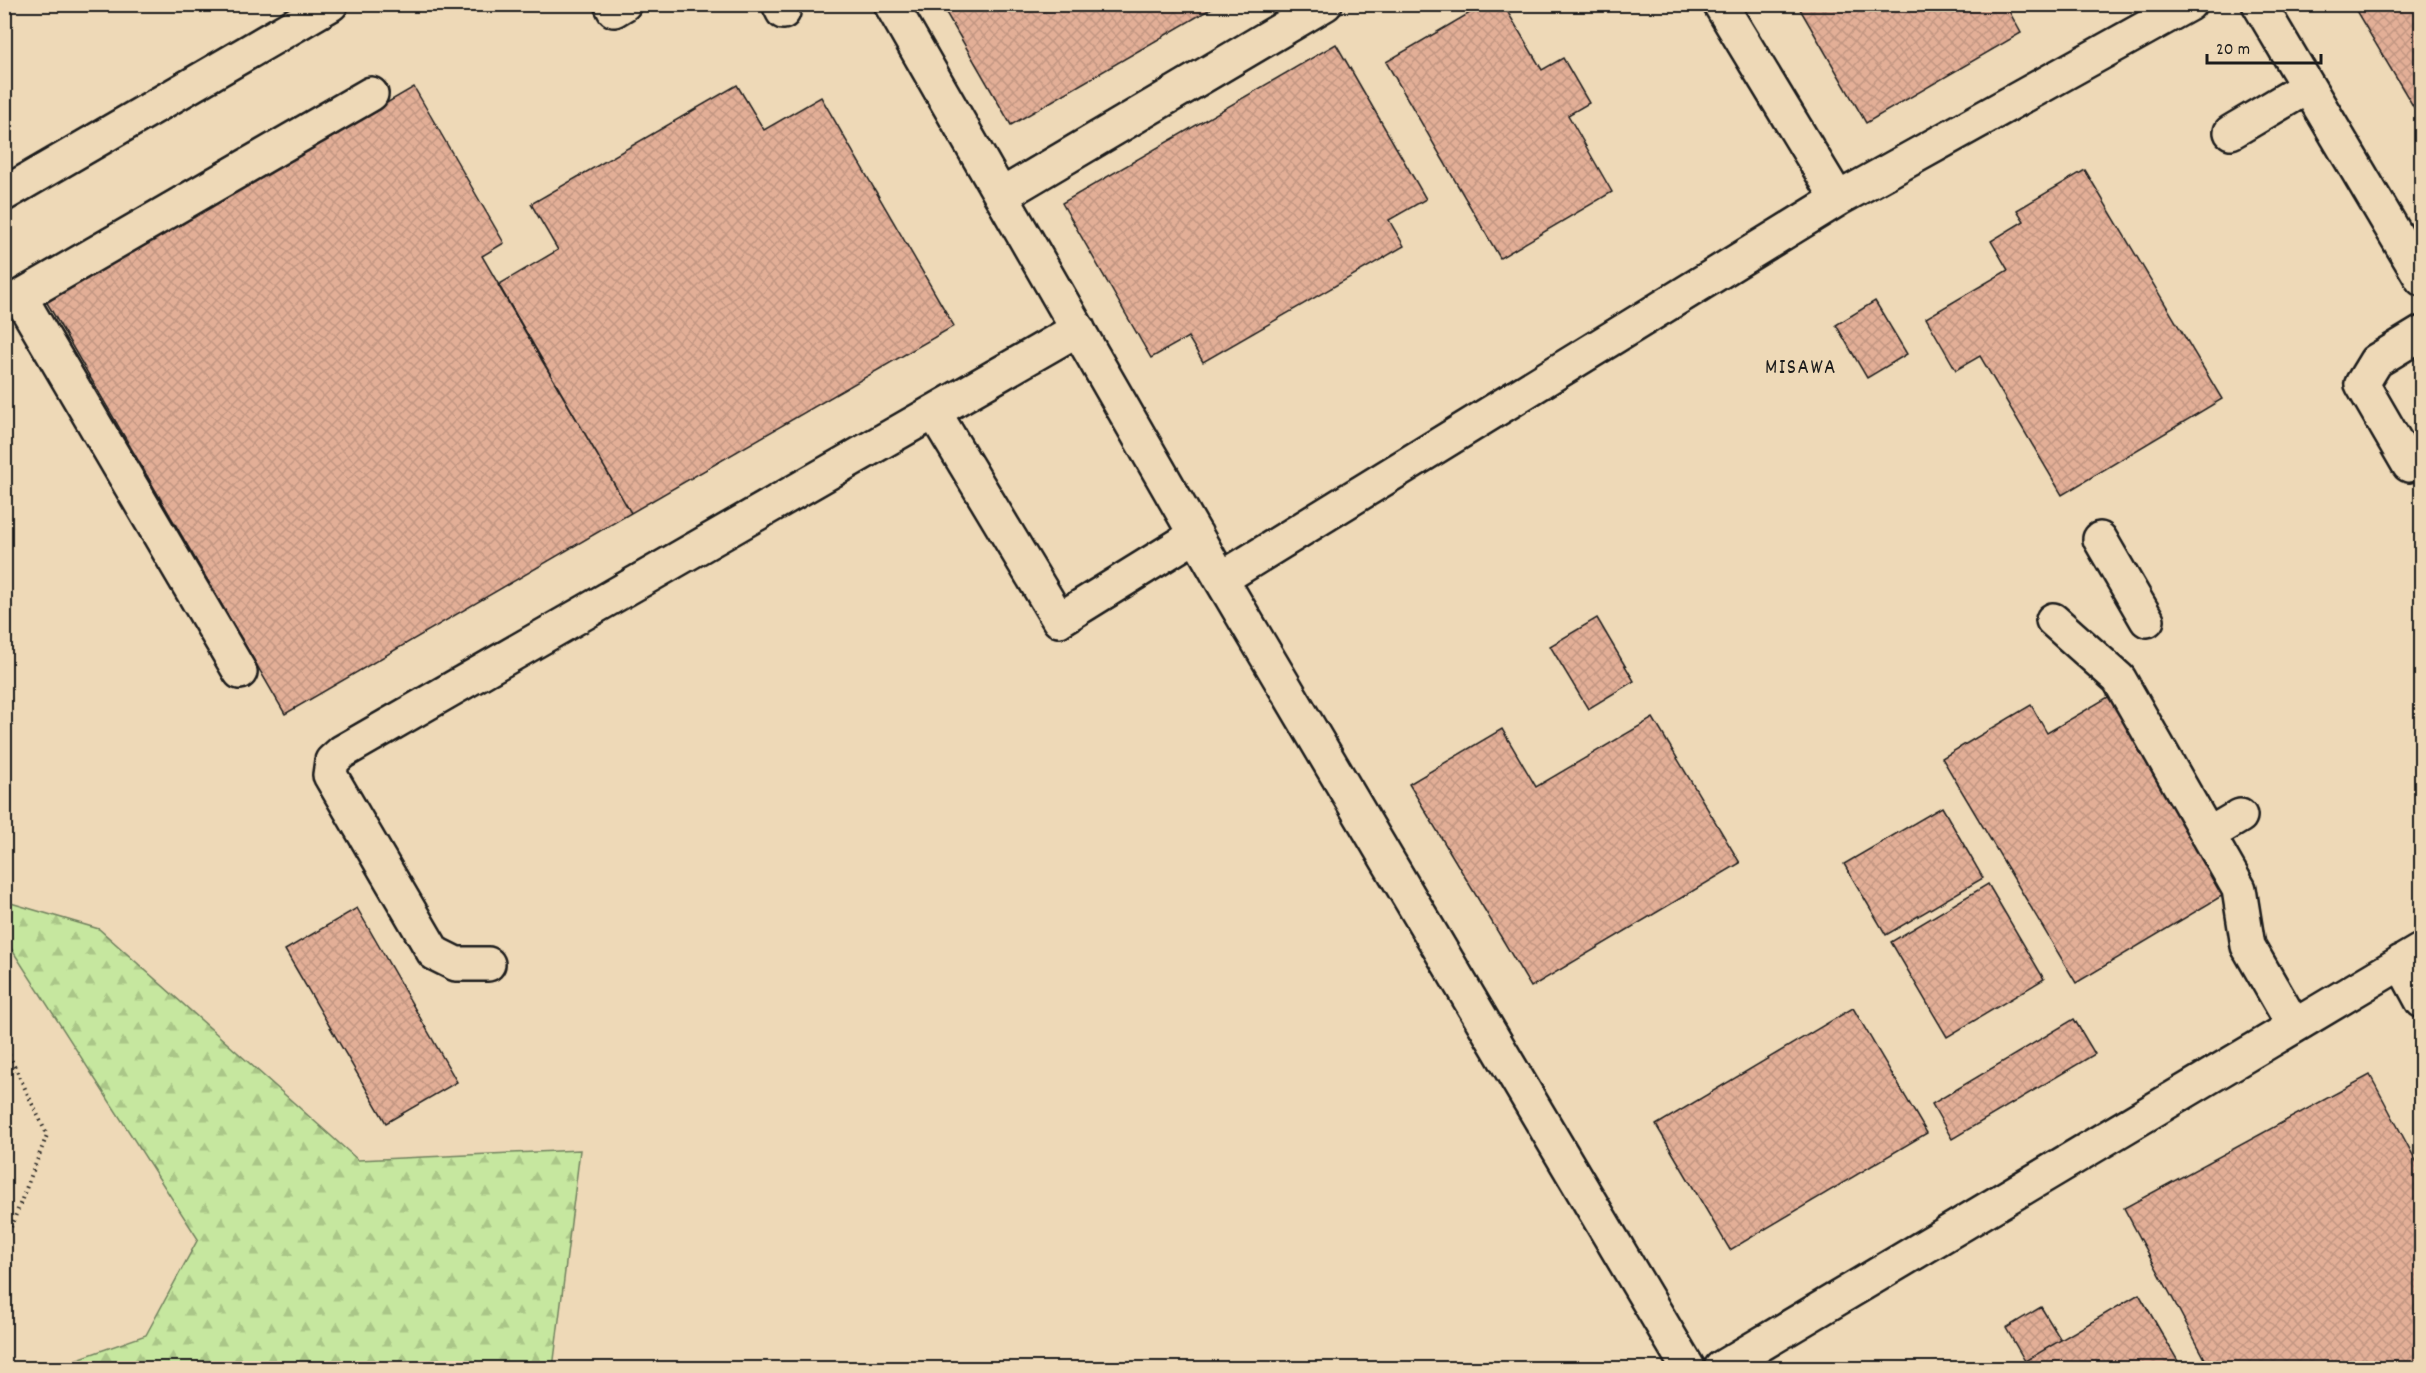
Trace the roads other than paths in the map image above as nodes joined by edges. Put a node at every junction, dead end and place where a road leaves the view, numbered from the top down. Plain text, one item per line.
1 (331, 4) edge
2 (611, 4) edge
3 (624, 4) edge
4 (891, 4) edge
5 (1325, 4) edge
6 (1720, 4) edge
7 (2189, 4) edge
8 (2259, 4) edge
9 (2307, 87) junction
10 (371, 94) dead end
11 (2231, 132) dead end
12 (4, 194) edge
13 (1002, 195) junction
14 (1838, 199) junction
15 (2421, 279) edge
16 (1078, 329) junction
17 (2421, 333) edge
18 (934, 412) junction
19 (2409, 465) dead end
20 (1196, 535) junction
21 (2100, 539) dead end
22 (1221, 579) junction
23 (2053, 620) dead end
24 (2147, 620) dead end
25 (240, 672) dead end
26 (2240, 816) dead end
27 (2208, 835) junction
28 (2411, 956) edge
29 (488, 964) dead end
30 (2421, 1001) edge
31 (2294, 1026) junction
32 (1688, 1368) edge
33 (1721, 1368) edge

1 - 12 street
2 - 3 street
4 - 13 street
5 - 13 street
6 - 14 street
7 - 14 street
8 - 9 street
9 - 11 street
9 - 15 street
10 - 25 street
13 - 16 street
14 - 22 street
16 - 18 street
16 - 20 street
17 - 19 street
18 - 20 street
18 - 29 street
20 - 22 street
21 - 24 street
22 - 32 street
23 - 27 street
26 - 27 street
27 - 31 street
28 - 30 street
28 - 31 street
31 - 33 street

